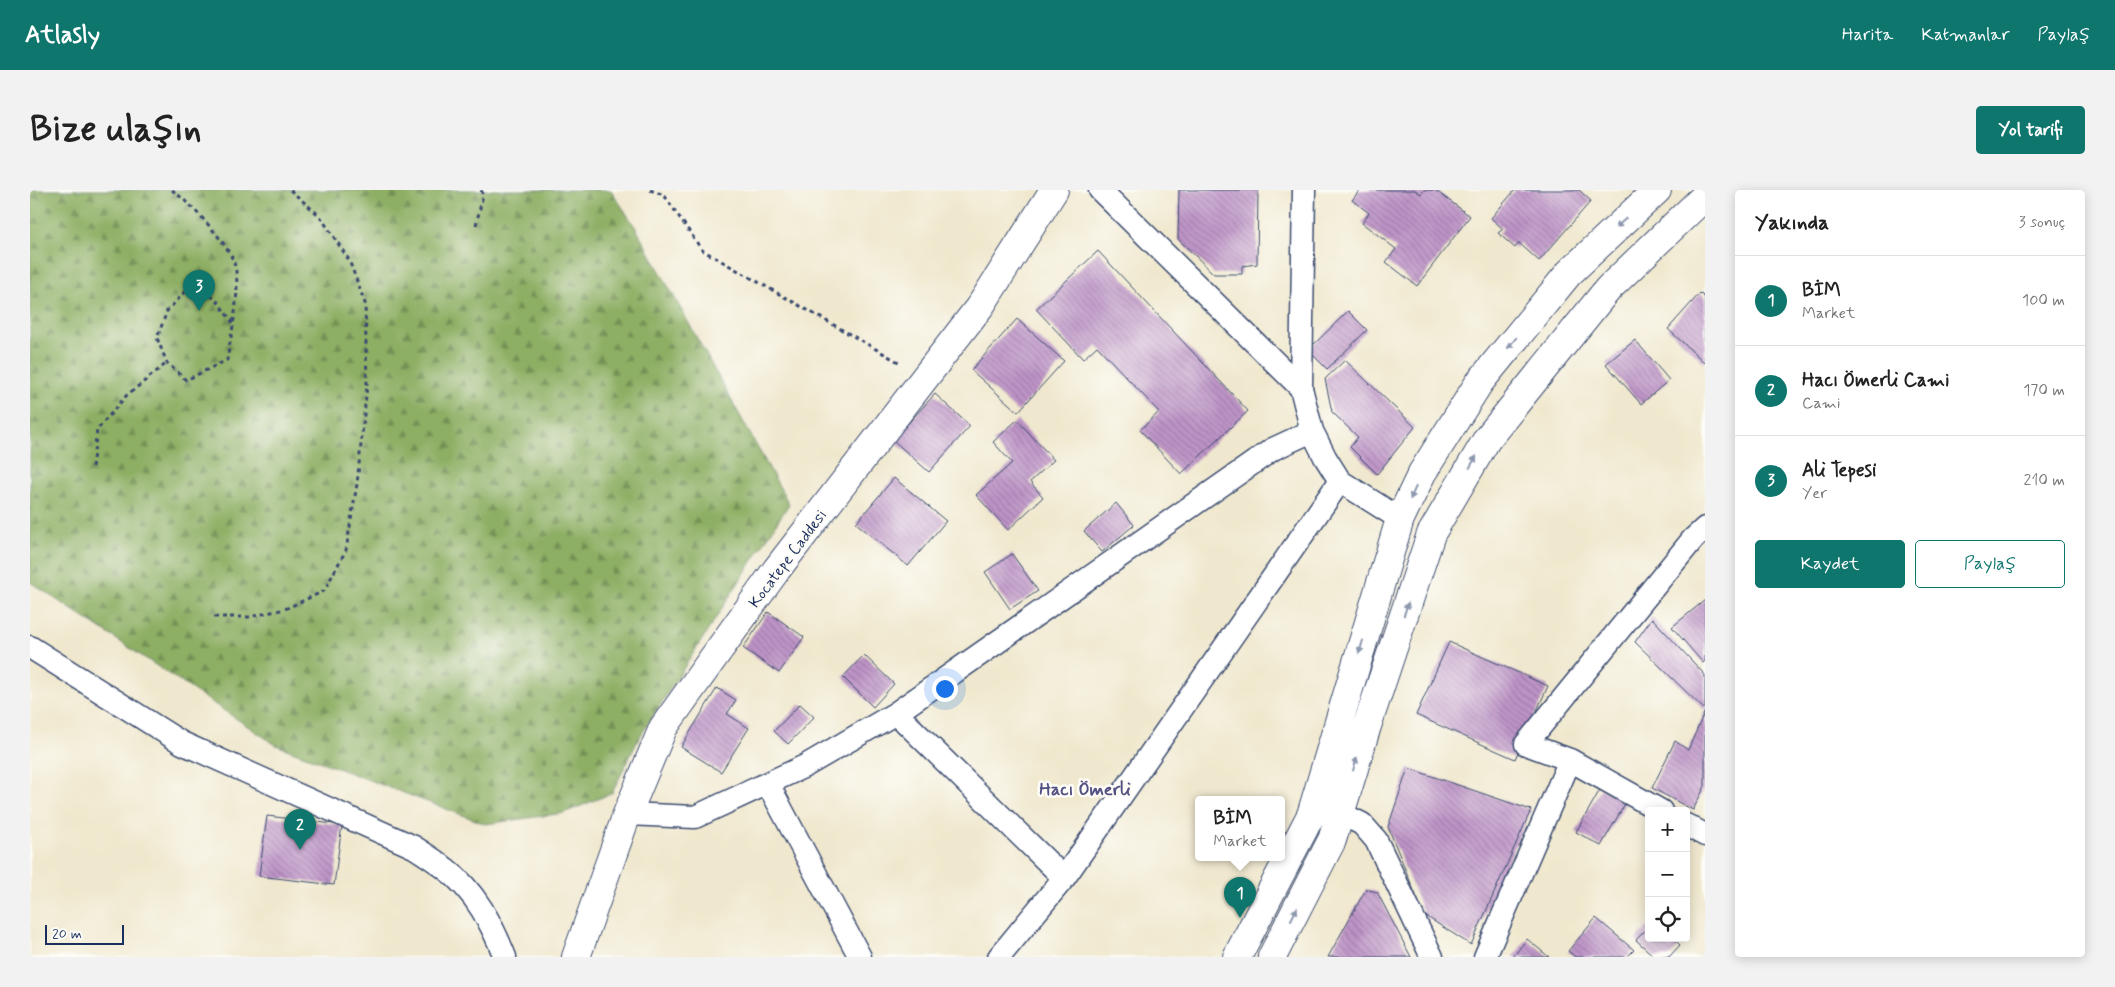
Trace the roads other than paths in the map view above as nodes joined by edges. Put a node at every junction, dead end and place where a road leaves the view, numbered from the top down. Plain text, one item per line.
1 (1054, 190) edge
2 (1100, 190) edge
3 (1304, 190) edge
4 (1657, 190) edge
5 (1705, 196) edge
6 (1300, 388) junction
7 (1312, 432) junction
8 (1340, 481) junction
9 (1400, 519) junction
10 (1705, 528) edge
11 (30, 647) edge
12 (896, 713) junction
13 (1570, 760) junction
14 (768, 784) junction
15 (1654, 807) edge
16 (1340, 813) junction
17 (627, 814) junction
18 (1311, 815) junction
19 (1690, 827) edge
20 (1705, 835) edge
21 (1064, 878) junction
22 (505, 957) edge
23 (576, 957) edge
24 (860, 957) edge
25 (999, 957) edge
26 (1237, 957) edge
27 (1272, 957) edge
28 (1432, 957) edge
29 (1485, 957) edge

1 - 17 main road, Kocatepe Caddesi
2 - 6 street
3 - 6 street
4 -> 9 main road
16 -> 5 main road
6 - 7 street
7 - 8 street
7 - 12 street
8 - 9 street
8 - 21 street
9 -> 18 main road
10 - 13 street
11 - 22 street
12 - 14 street
12 - 21 street
13 - 15 street
13 - 29 street
14 - 17 street
14 - 24 street
16 - 18 street
27 -> 16 main road
16 - 28 street
17 - 23 main road, Kocatepe Caddesi
18 - 26 main road
19 - 20 street
21 - 25 street

